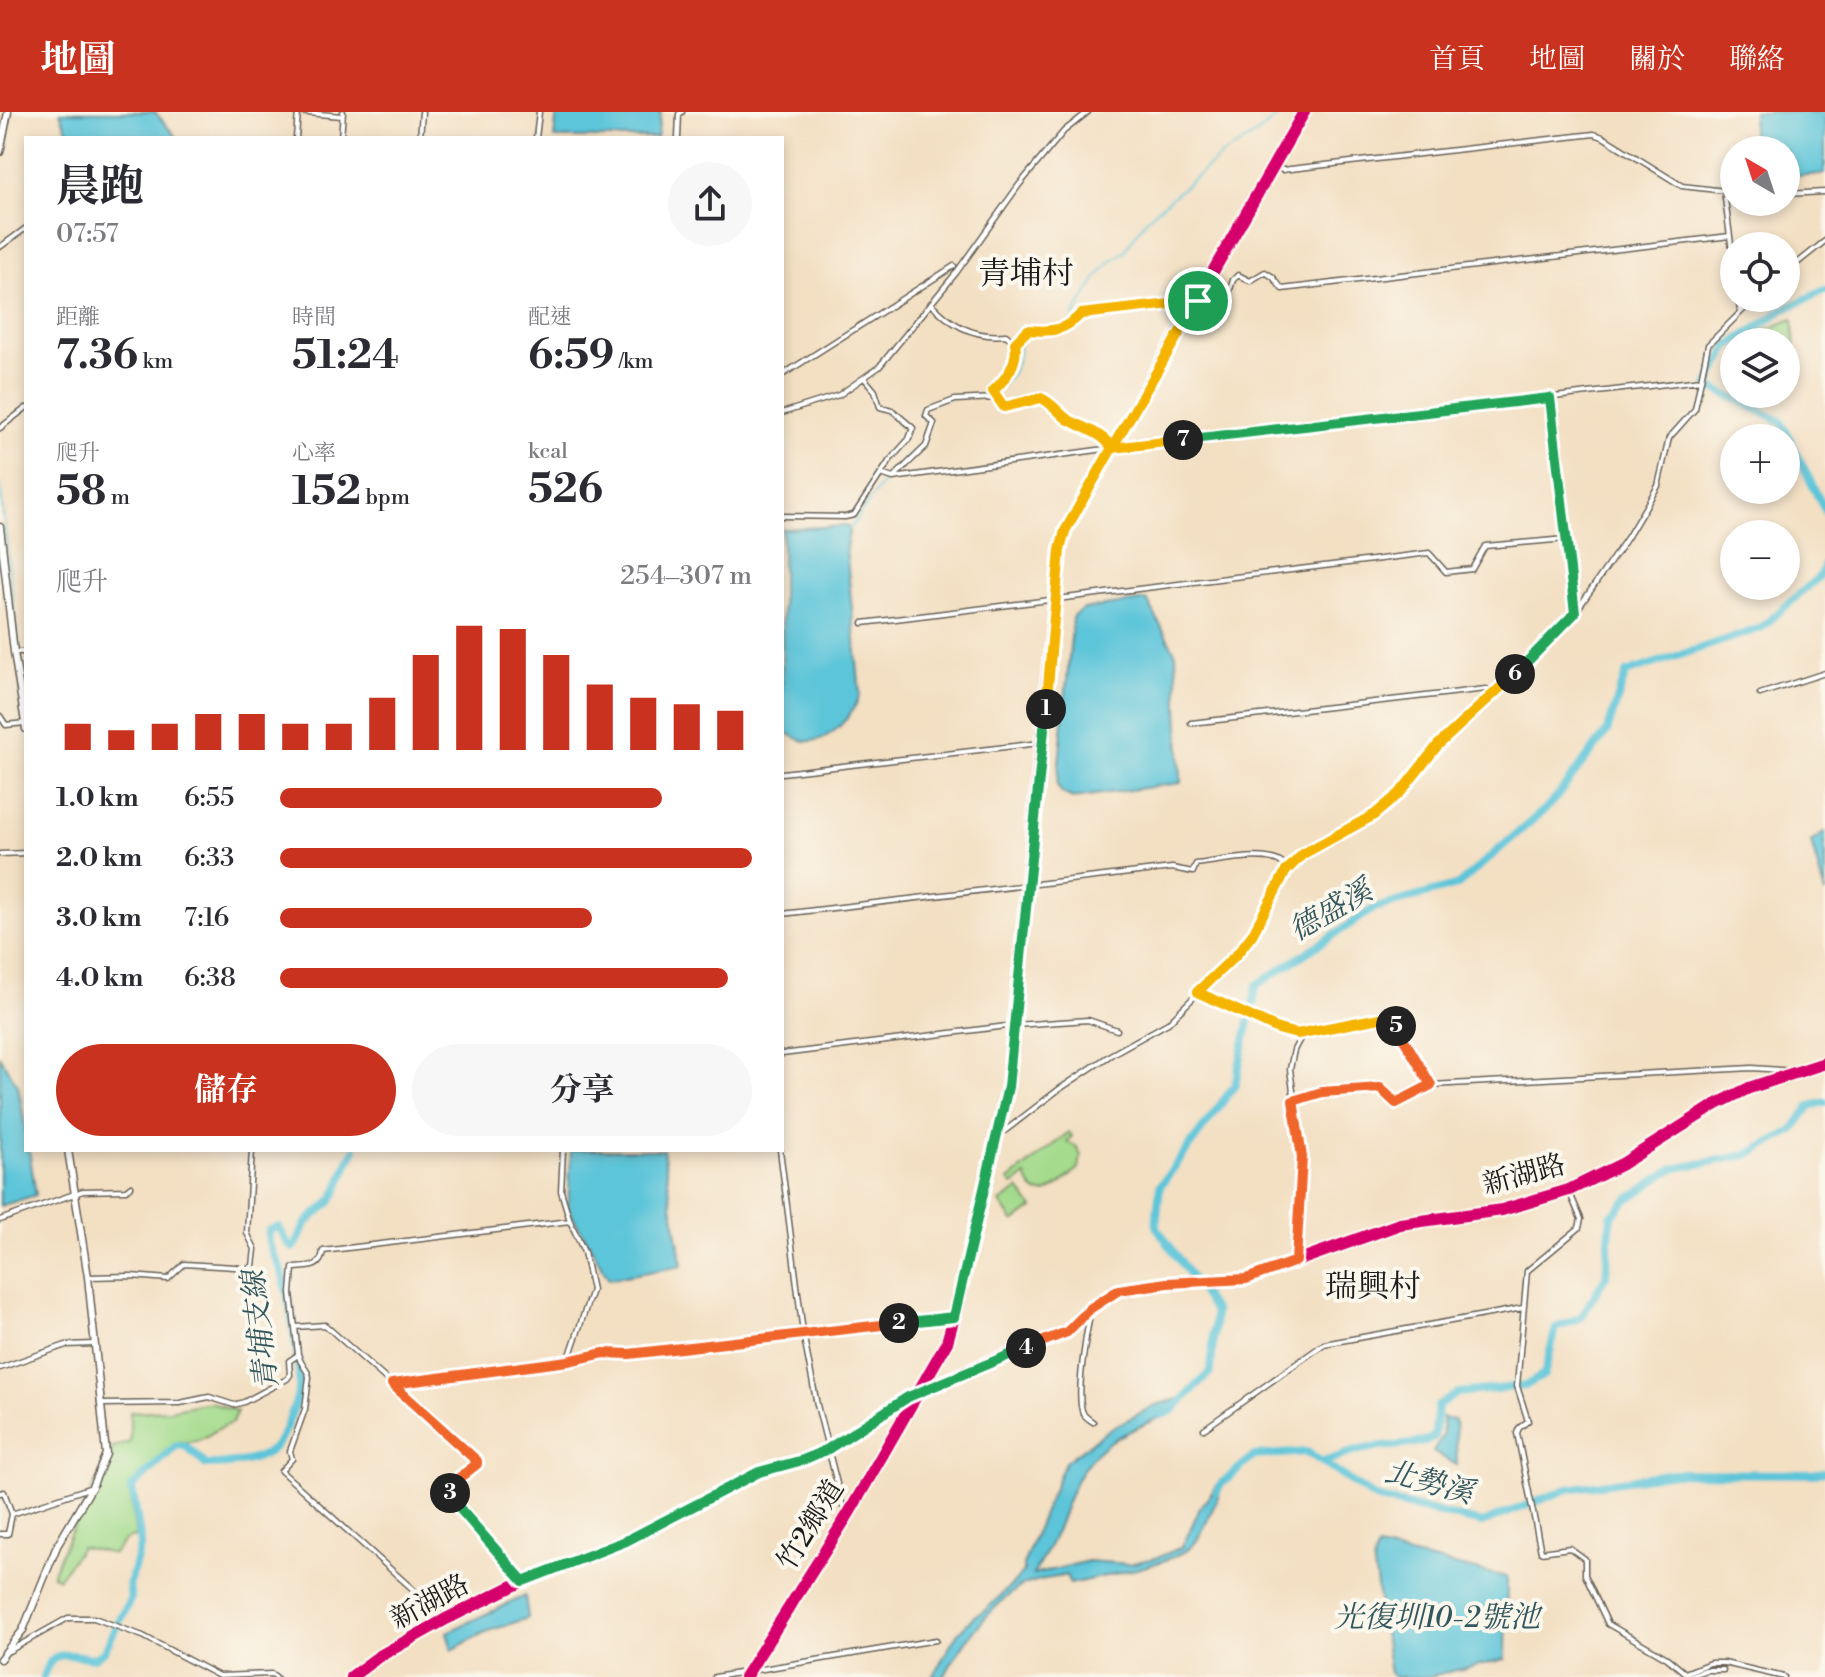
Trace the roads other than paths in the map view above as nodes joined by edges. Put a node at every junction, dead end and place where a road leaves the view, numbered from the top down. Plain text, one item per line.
1 (8, 112) edge
2 (297, 112) edge
3 (422, 112) edge
4 (539, 112) edge
5 (682, 112) edge
6 (1088, 112) edge
7 (1304, 112) edge
8 (342, 114) edge
9 (296, 136) edge
10 (341, 136) edge
11 (420, 136) edge
12 (536, 136) edge
13 (678, 136) edge
14 (0, 152) edge
15 (1274, 167) junction
16 (1720, 191) edge
17 (1825, 192) edge
18 (1800, 193) edge
19 (24, 229) edge
20 (1720, 237) edge
21 (1825, 241) edge
22 (0, 247) edge
23 (1800, 261) edge
24 (954, 266) dead end
25 (1198, 301) junction
26 (931, 303) junction
27 (1739, 312) edge
28 (1015, 343) junction
29 (784, 374) edge
30 (865, 379) junction
31 (1701, 380) junction
32 (996, 398) junction
33 (1550, 398) junction
34 (24, 410) edge
35 (784, 412) edge
36 (0, 428) edge
37 (1112, 448) junction
38 (883, 475) junction
39 (893, 478) junction
40 (784, 516) edge
41 (0, 527) edge
42 (1566, 539) junction
43 (3, 572) edge
44 (1056, 600) junction
45 (1575, 613) junction
46 (863, 623) dead end
47 (14, 652) junction
48 (24, 652) edge
49 (1825, 673) edge
50 (1495, 693) junction
51 (1760, 694) dead end
52 (24, 714) edge
53 (0, 716) edge
54 (1191, 723) dead end
55 (24, 726) edge
56 (1042, 743) junction
57 (784, 773) edge
58 (24, 853) edge
59 (0, 854) edge
60 (1286, 871) junction
61 (1029, 884) junction
62 (784, 914) edge
63 (1197, 992) junction
64 (1015, 1025) junction
65 (1117, 1030) dead end
66 (1303, 1033) junction
67 (784, 1054) edge
68 (1825, 1063) edge
69 (1798, 1071) junction
70 (1431, 1085) junction
71 (1293, 1101) junction
72 (997, 1137) junction
73 (68, 1152) edge
74 (252, 1152) edge
75 (563, 1152) edge
76 (780, 1152) edge
77 (131, 1186) dead end
78 (1569, 1190) junction
79 (75, 1193) junction
80 (0, 1220) edge
81 (570, 1221) junction
82 (1296, 1261) junction
83 (88, 1277) junction
84 (1091, 1308) junction
85 (1524, 1308) junction
86 (954, 1317) junction
87 (295, 1327) junction
88 (803, 1333) junction
89 (94, 1344) junction
90 (298, 1355) junction
91 (568, 1361) junction
92 (0, 1368) edge
93 (392, 1384) junction
94 (914, 1396) junction
95 (100, 1405) junction
96 (1093, 1422) dead end
97 (1204, 1429) dead end
98 (828, 1449) junction
99 (92, 1487) junction
100 (0, 1493) edge
101 (12, 1514) junction
102 (845, 1515) dead end
103 (0, 1534) edge
104 (523, 1581) junction
105 (446, 1619) junction
106 (936, 1640) dead end
107 (9, 1651) junction
108 (0, 1659) edge
109 (1723, 1670) dead end
110 (747, 1674) edge
111 (276, 1677) edge
112 (351, 1677) edge
113 (715, 1677) edge
114 (1686, 1677) edge
115 (1784, 1677) edge

1 - 14 street
2 - 8 street
2 - 9 street
3 - 11 street
4 - 12 street
5 - 13 street
6 - 26 street
7 - 15 street, 竹2鄉道
8 - 10 street
15 - 16 street
15 - 25 street, 竹2鄉道
17 - 18 street
19 - 22 street
20 - 25 street
21 - 23 street
24 - 29 street
25 - 28 street
25 - 37 street, 竹2鄉道
26 - 28 street
26 - 30 street
27 - 31 street
28 - 32 street
30 - 35 street
30 - 38 street
31 - 33 street
31 - 45 street
32 - 37 street
32 - 39 street
33 - 37 street
33 - 42 street
34 - 36 street
37 - 39 street
37 - 44 street, 竹2鄉道
38 - 39 street
38 - 40 street
41 - 43 street
42 - 44 street
42 - 45 street
43 - 47 street
44 - 46 street
44 - 56 street, 竹2鄉道
45 - 50 street
47 - 48 street
47 - 52 street
49 - 51 street
50 - 54 street
50 - 60 street
53 - 55 street
56 - 57 street
56 - 61 street, 竹2鄉道
58 - 59 street
60 - 61 street
60 - 63 street
61 - 62 street
61 - 64 street, 竹2鄉道
63 - 66 street
63 - 72 street
64 - 65 street
64 - 67 street
64 - 72 street, 竹2鄉道
66 - 70 street
66 - 71 street
68 - 69 street, 新湖路
69 - 70 street
69 - 78 street, 新湖路
70 - 71 street
71 - 82 street
72 - 86 street, 竹2鄉道
73 - 79 street
74 - 83 street
75 - 81 street
76 - 88 street
77 - 79 street
78 - 82 street, 新湖路
78 - 85 street
79 - 80 street
79 - 83 street
81 - 87 street
81 - 91 street
82 - 84 street, 新湖路
83 - 89 street
84 - 94 street, 新湖路
84 - 96 street
85 - 97 street
85 - 115 street
86 - 88 street
86 - 94 street, 竹2鄉道
87 - 90 street
87 - 93 street
88 - 91 street
88 - 98 street
89 - 92 street
89 - 95 street
90 - 95 street
90 - 105 street
91 - 93 street
93 - 104 street
94 - 98 street, 新湖路
94 - 110 street, 竹2鄉道
95 - 99 street
98 - 102 street
98 - 104 street, 新湖路
99 - 101 street
99 - 107 street
100 - 101 street
101 - 103 street
104 - 105 street, 新湖路
105 - 112 street, 新湖路
106 - 110 street
107 - 108 street
107 - 111 street
109 - 114 street
110 - 113 street

